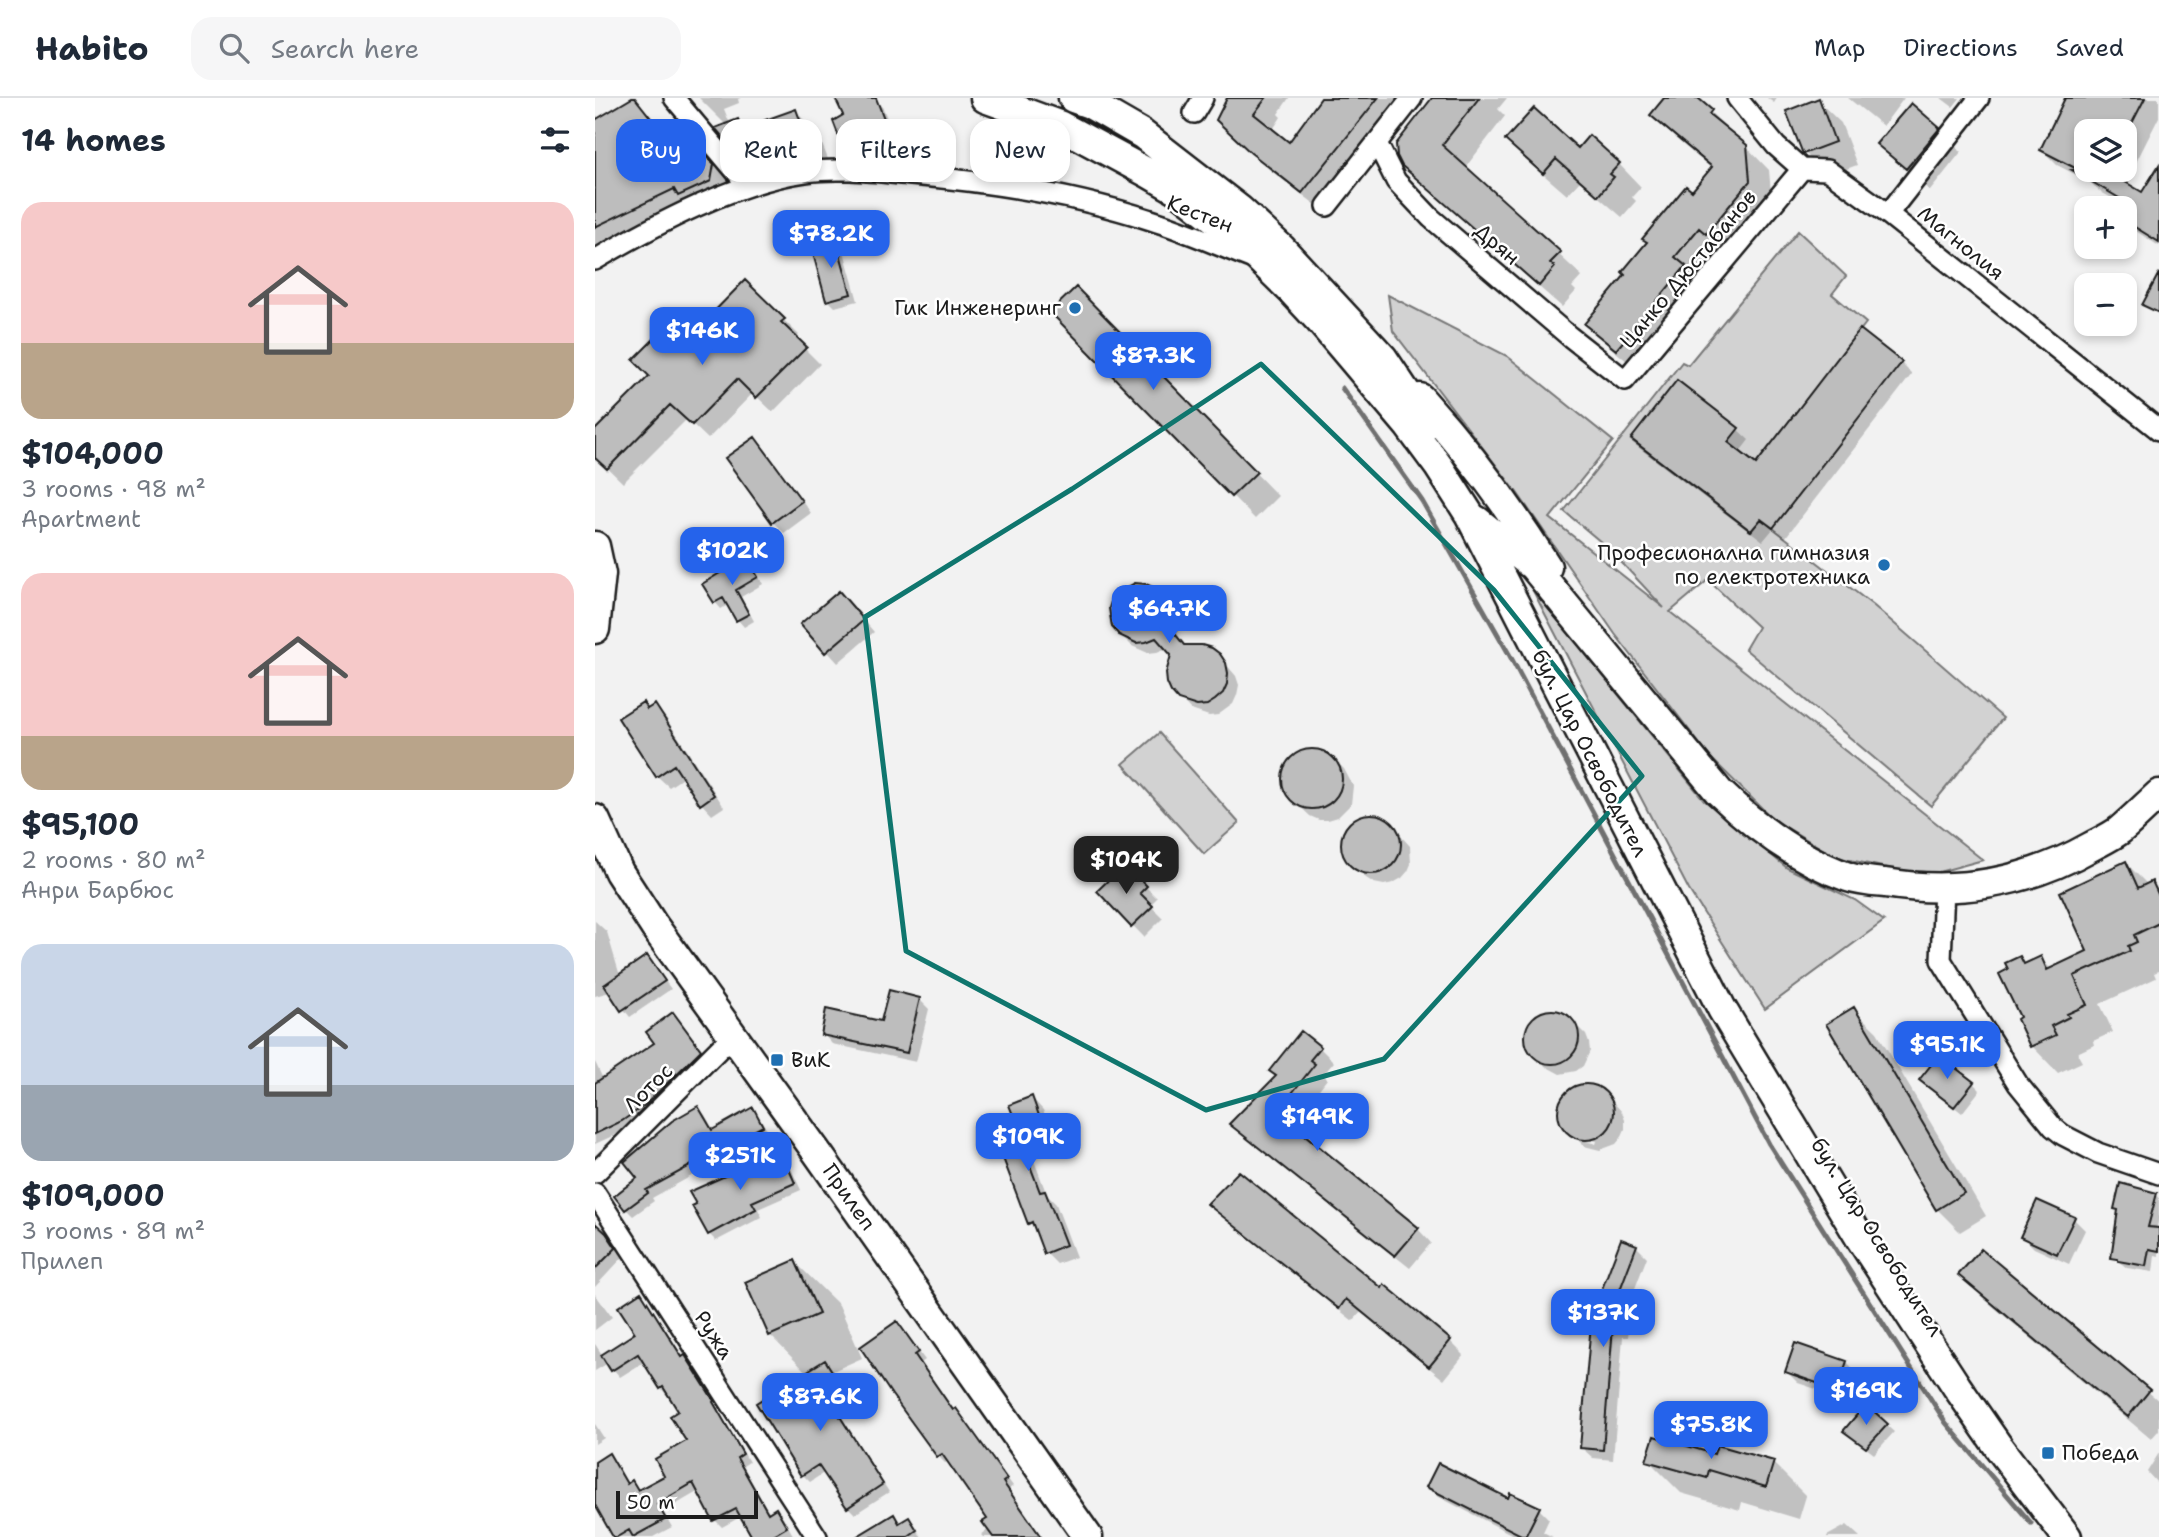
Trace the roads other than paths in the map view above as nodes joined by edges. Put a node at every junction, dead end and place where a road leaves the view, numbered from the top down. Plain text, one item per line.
1 (674, 98) edge
2 (985, 98) edge
3 (1073, 98) edge
4 (1412, 98) edge
5 (1738, 98) edge
6 (1979, 98) edge
7 (1377, 143) junction
8 (1802, 169) junction
9 (748, 186) junction
10 (1327, 205) dead end
11 (1888, 214) junction
12 (595, 260) edge
13 (1263, 263) junction
14 (1383, 358) junction
15 (1605, 365) joint
16 (2159, 430) edge
17 (1469, 514) junction
18 (1500, 538) junction
19 (595, 546) edge
20 (595, 629) edge
21 (1585, 630) junction
22 (2159, 794) edge
23 (595, 819) edge
24 (1944, 887) junction
25 (733, 1035) junction
26 (595, 1173) edge
27 (2159, 1174) edge
28 (595, 1193) edge
29 (817, 1537) edge
30 (1088, 1537) edge
31 (2067, 1537) edge
32 (2087, 1537) edge

1 - 9 street
2 - 13 main road, бул. Цар Освободител
3 - 14 main road, бул. Цар Освободител
4 - 7 street
5 - 8 street, Магнолия
6 - 11 street
7 - 10 street
7 - 15 street, Дрян
8 - 11 street, Магнолия
8 - 15 street, Цанко Дюстабанов
9 - 12 street, Кестен
9 - 13 street, Кестен
11 - 16 street, Магнолия
13 - 17 main road, бул. Цар Освободител
14 - 18 main road, бул. Цар Освободител
14 - 21 main road
17 - 18 main road
17 - 31 main road, бул. Цар Освободител
18 - 21 main road
18 - 32 main road, бул. Цар Освободител
19 - 20 main road
21 - 24 main road
22 - 24 main road
23 - 25 main road, Прилеп
24 - 27 street
25 - 26 street, Лотос
25 - 30 main road, Прилеп
28 - 29 street, Ружа

